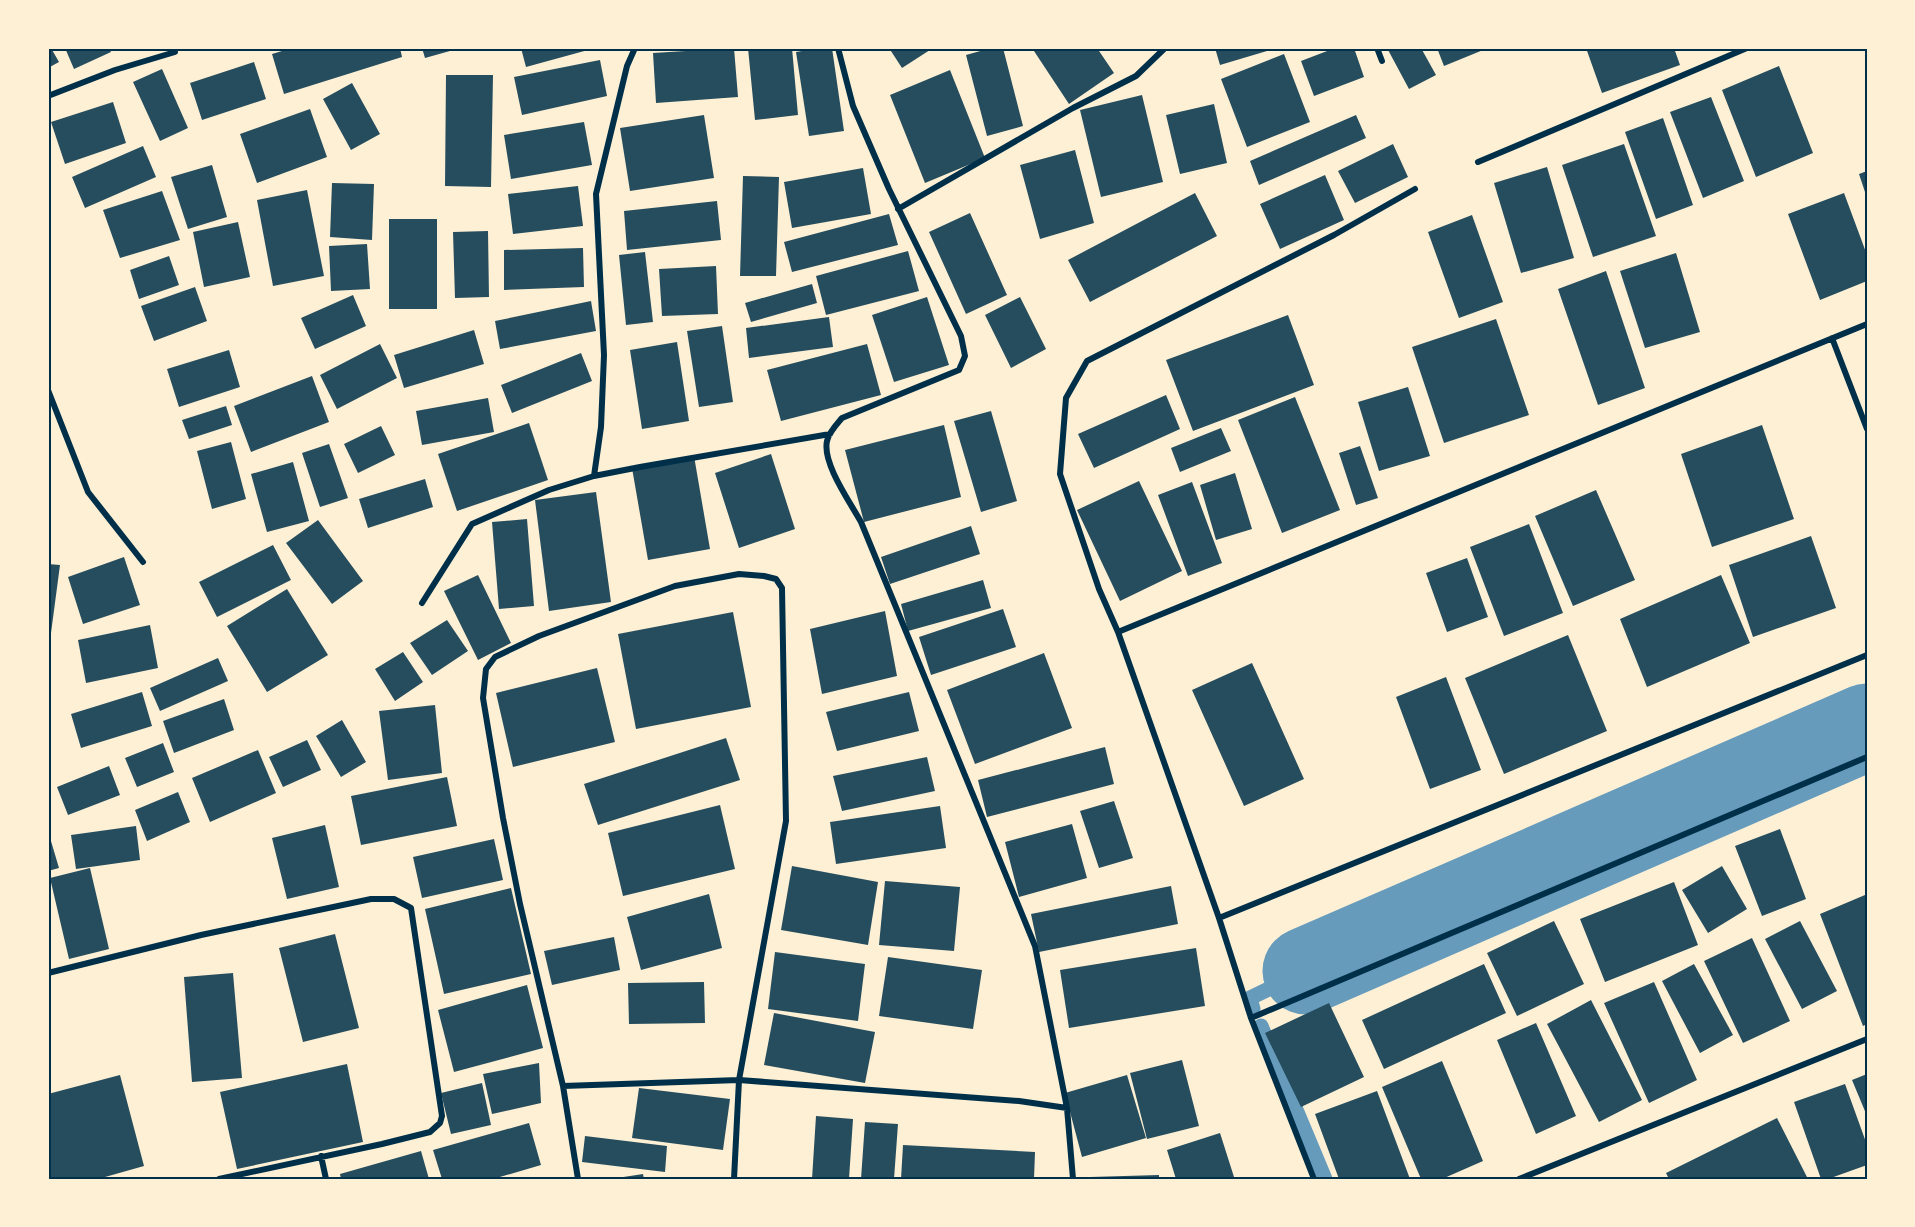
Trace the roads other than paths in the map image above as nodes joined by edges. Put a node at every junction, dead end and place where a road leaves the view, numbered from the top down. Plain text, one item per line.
1 (635, 48) edge
2 (838, 48) edge
3 (1165, 48) edge
4 (1377, 48) edge
5 (1747, 48) edge
6 (175, 52) dead end
7 (1382, 61) dead end
8 (48, 96) edge
9 (1478, 162) dead end
10 (1414, 189) dead end
11 (898, 209) junction
12 (1867, 324) edge
13 (1833, 338) junction
14 (48, 390) edge
15 (1867, 429) edge
16 (830, 434) junction
17 (594, 477) junction
18 (143, 562) dead end
19 (422, 603) dead end
20 (1118, 632) junction
21 (1867, 655) edge
22 (1867, 758) edge
23 (1219, 918) junction
24 (48, 973) edge
25 (1251, 1018) junction
26 (1867, 1039) edge
27 (739, 1080) junction
28 (563, 1086) junction
29 (1066, 1108) junction
30 (321, 1156) junction
31 (219, 1179) edge
32 (326, 1179) edge
33 (578, 1179) edge
34 (734, 1179) edge
35 (1073, 1179) edge
36 (1314, 1179) edge
37 (1519, 1179) edge

1 - 17 street
2 - 11 street
3 - 11 street
4 - 7 street
5 - 9 street
6 - 8 street
10 - 20 street
11 - 16 street
12 - 13 street
13 - 15 street
13 - 20 street
14 - 18 street
16 - 17 street
16 - 29 street
17 - 19 street
20 - 23 street
21 - 23 street
22 - 25 street
23 - 25 street
24 - 30 street
25 - 36 street
26 - 37 street
27 - 28 street
27 - 28 street
27 - 29 street
27 - 34 street
28 - 33 street
29 - 35 street
30 - 31 street
30 - 32 street

